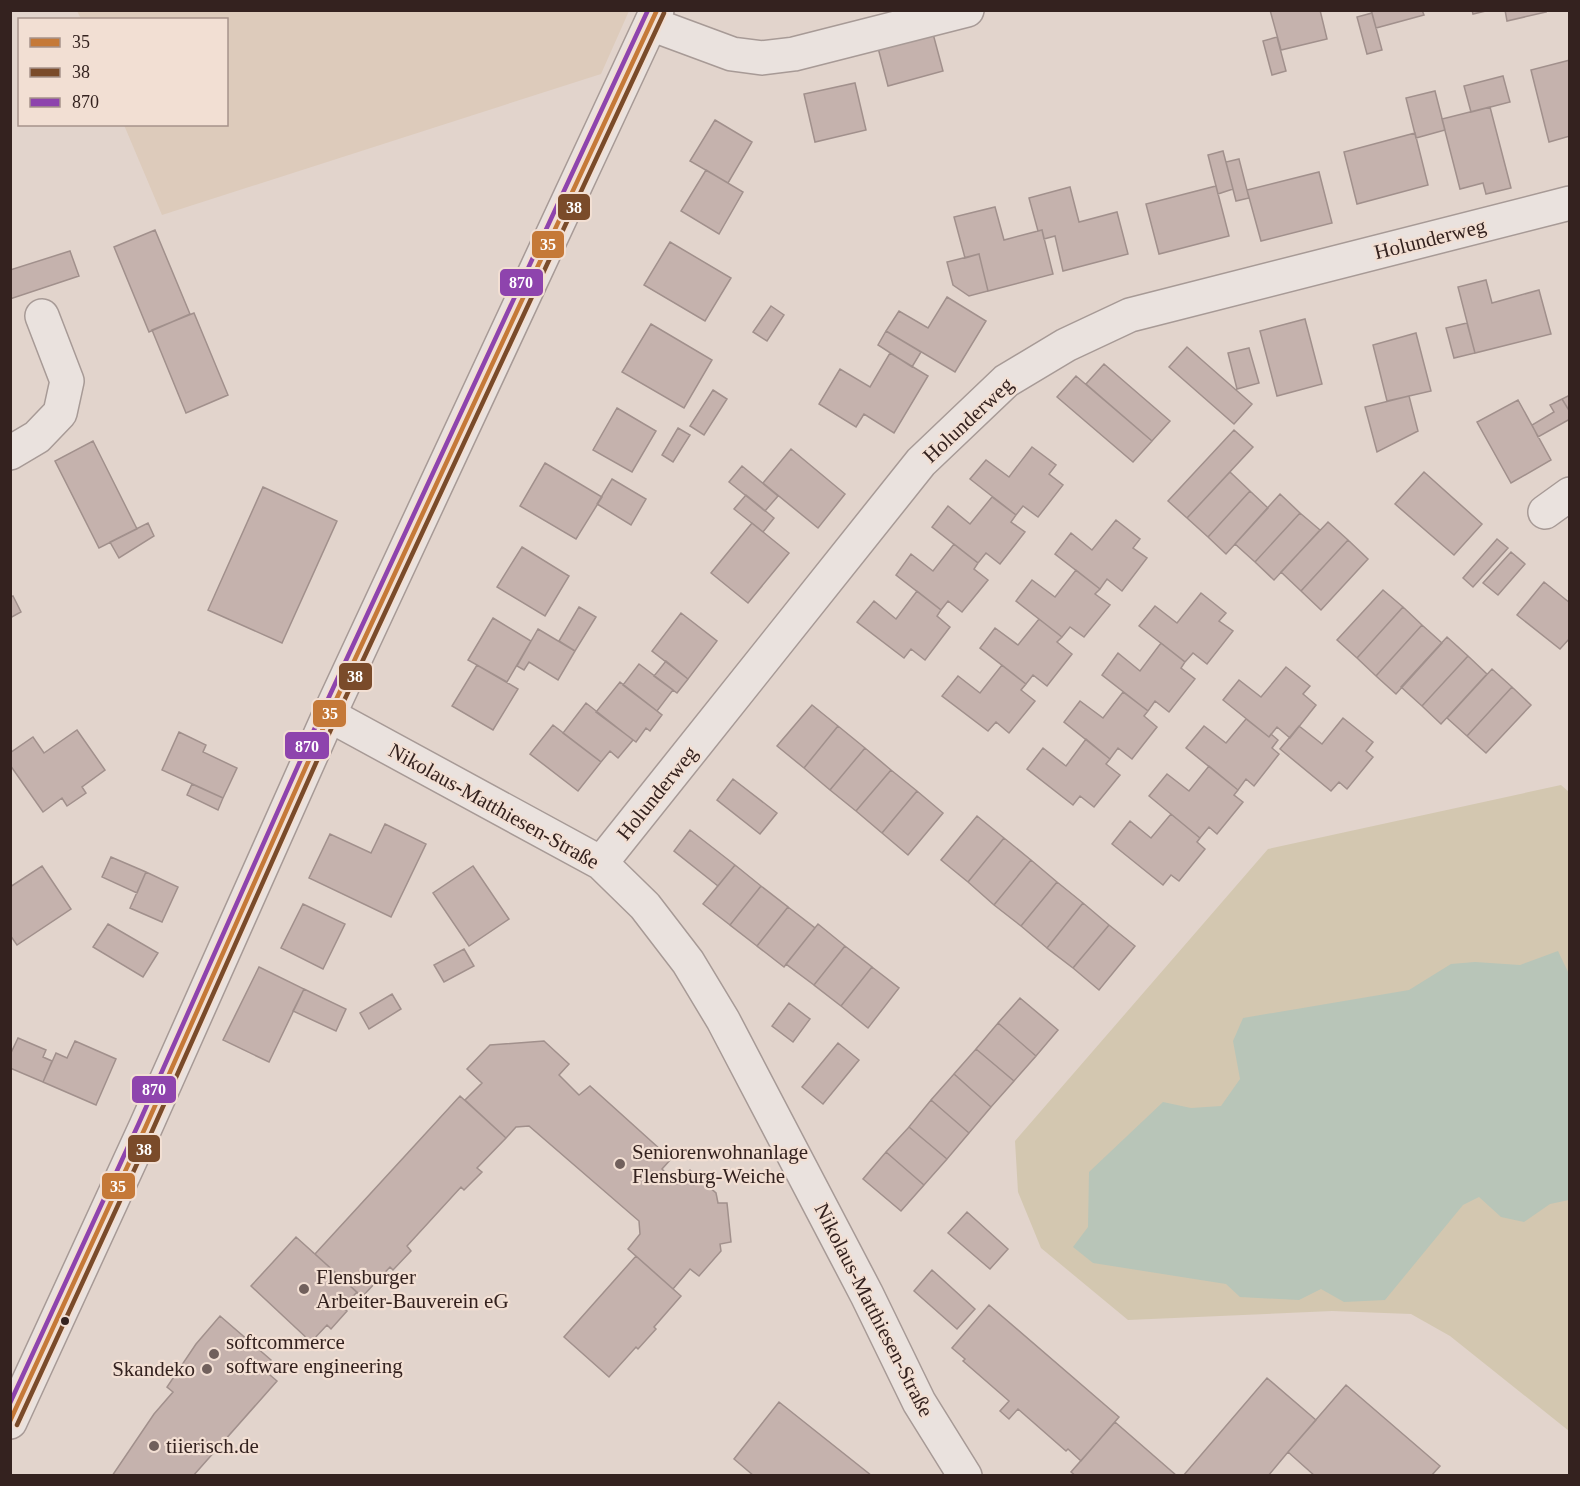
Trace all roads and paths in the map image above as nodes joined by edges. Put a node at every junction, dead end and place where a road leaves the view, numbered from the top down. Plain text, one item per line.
1 (967, 10) edge
2 (654, 17) edge
3 (1569, 203) edge
4 (42, 316) dead end
5 (10, 453) edge
6 (329, 715) junction
7 (601, 863) junction
8 (10, 1422) edge
9 (965, 1476) edge

1 - 2 street
2 - 6 street
3 - 7 street, Holunderweg
4 - 5 street
6 - 7 street, Nikolaus-Matthiesen-Straße
6 - 8 street
7 - 9 street, Nikolaus-Matthiesen-Straße

